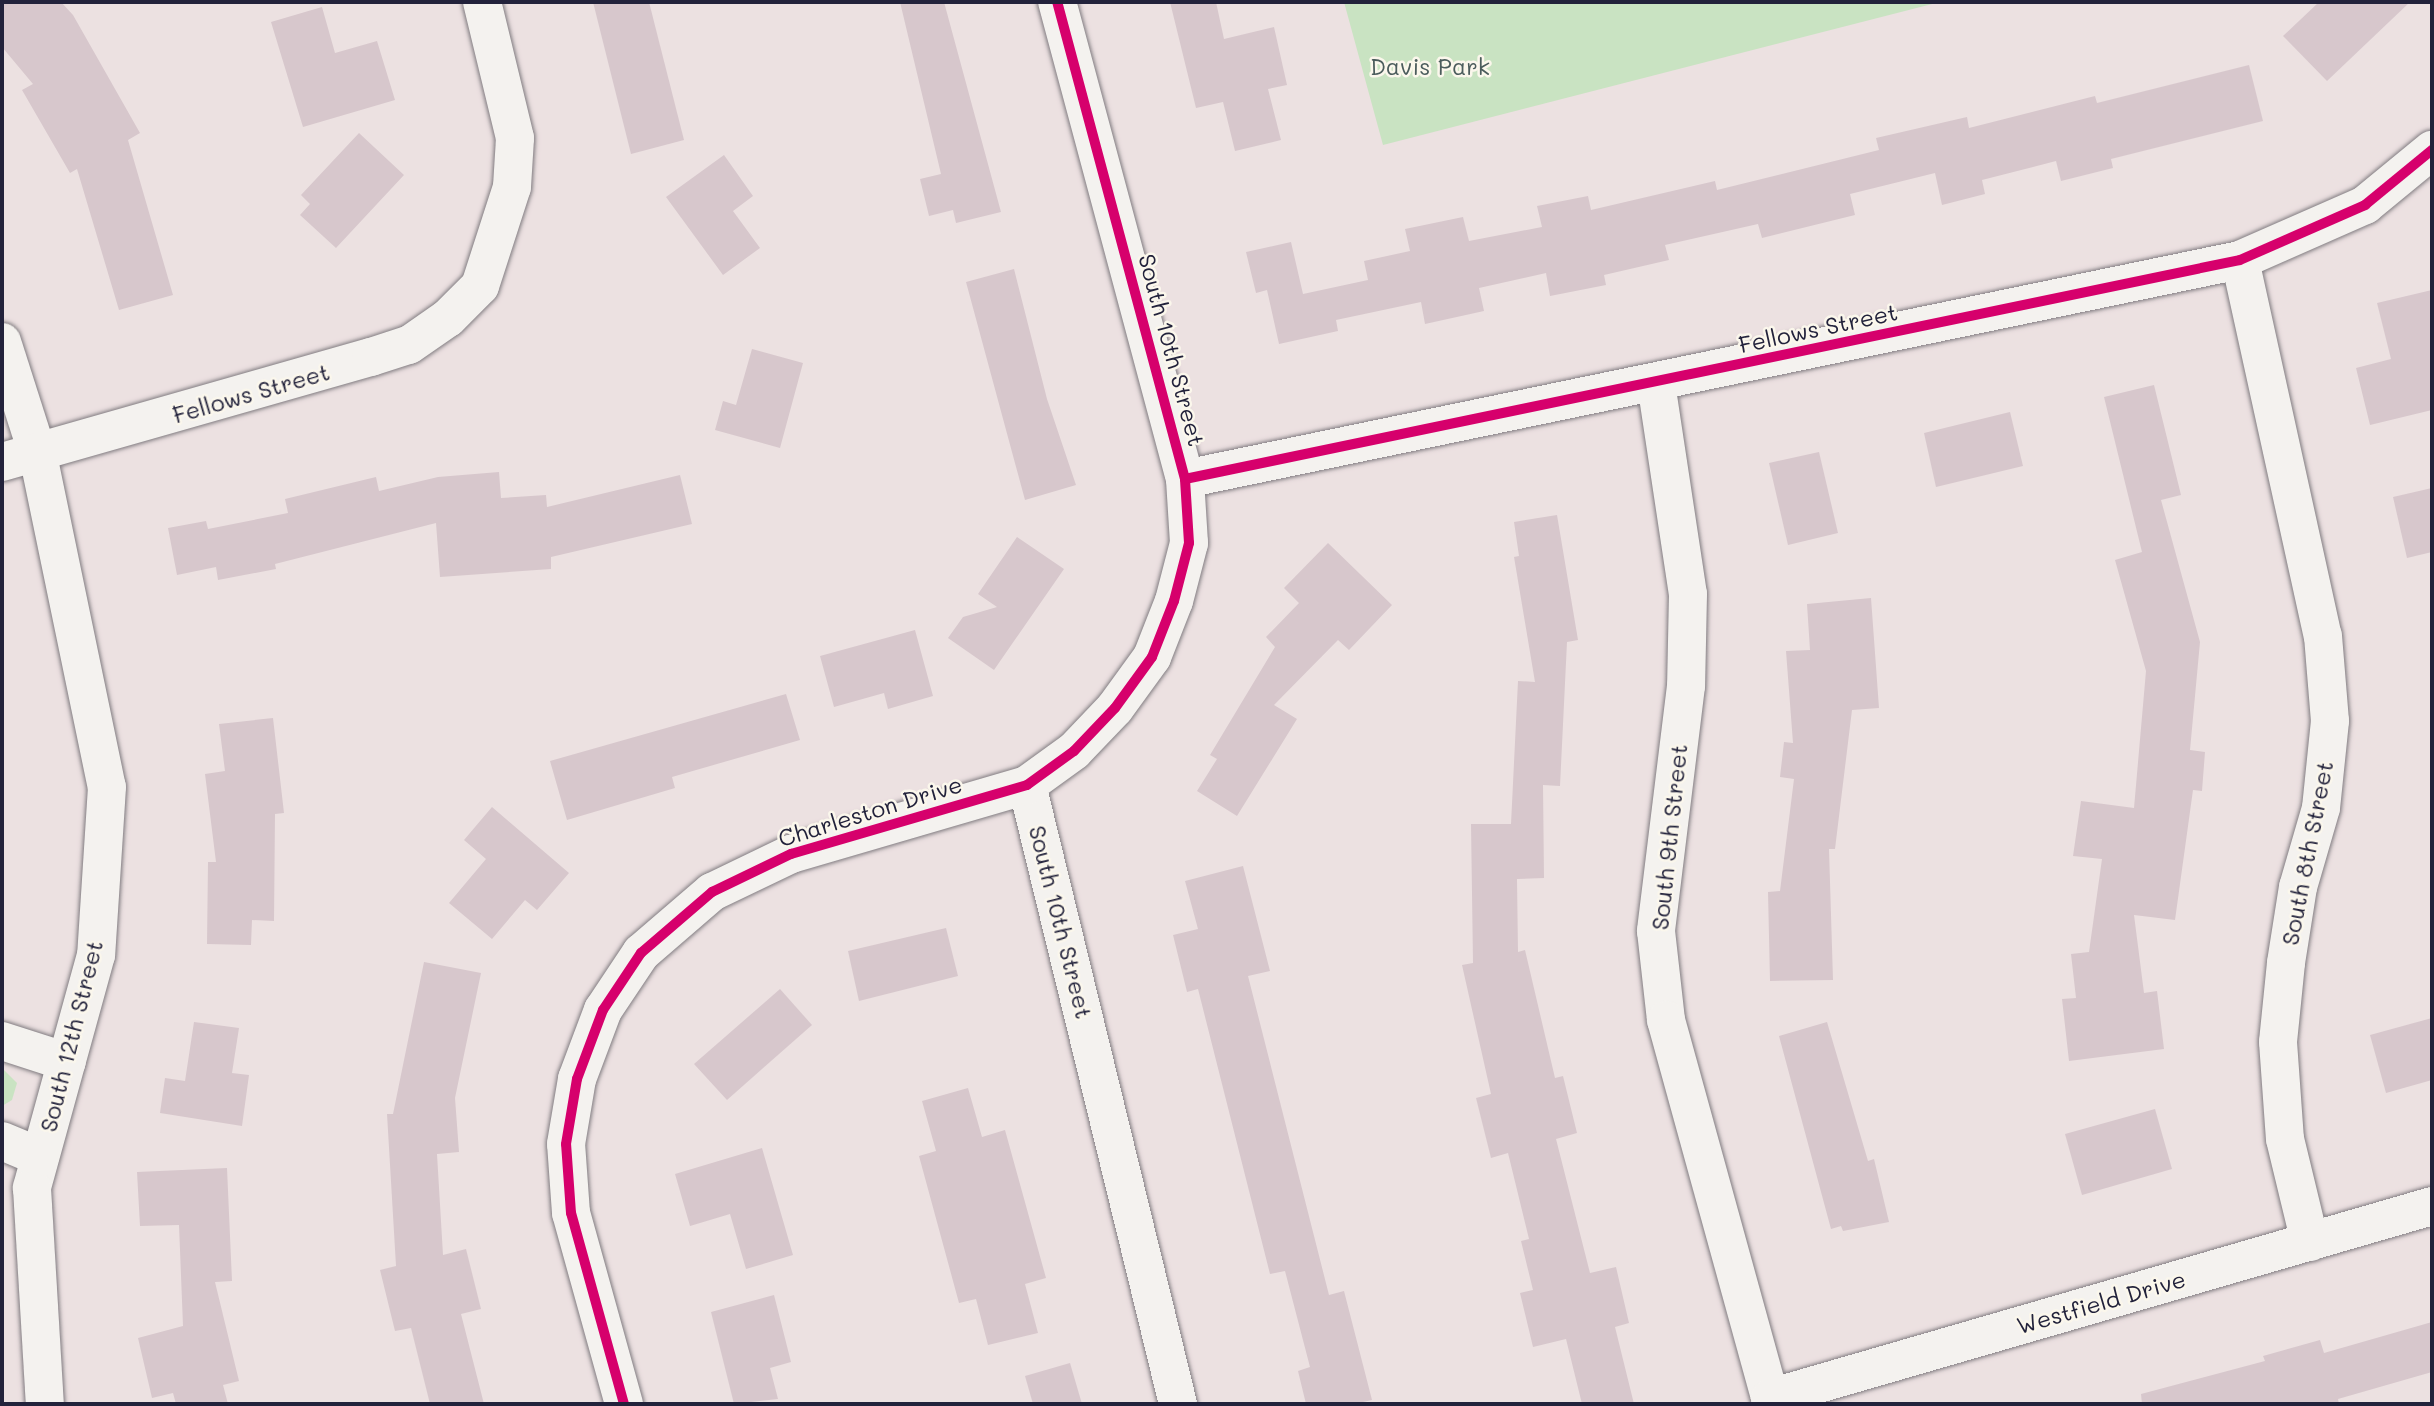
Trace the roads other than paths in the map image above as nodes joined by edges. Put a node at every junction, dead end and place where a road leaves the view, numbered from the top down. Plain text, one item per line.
1 (482, 2) edge
2 (1057, 2) edge
3 (2432, 150) edge
4 (2240, 260) junction
5 (2, 342) edge
6 (1656, 383) junction
7 (20, 458) edge
8 (1185, 479) junction
9 (1027, 785) junction
10 (2, 1041) edge
11 (67, 1062) junction
12 (2, 1141) edge
13 (40, 1157) junction
14 (2432, 1206) edge
15 (2310, 1242) junction
16 (1771, 1401) edge
17 (45, 1404) edge
18 (624, 1404) edge
19 (1178, 1404) edge

1 - 7 street, Fellows Street
2 - 8 street, South 10th Street
3 - 4 street, Fellows Street
4 - 6 street, Fellows Street
4 - 15 street, South 8th Street
5 - 7 street, South 12th Street
6 - 8 street, Fellows Street
6 - 16 street, South 9th Street
7 - 11 street, South 12th Street
8 - 9 street, South 10th Street
9 - 18 street, Charleston Drive
9 - 19 street, South 10th Street
10 - 11 street
11 - 13 street, South 12th Street
12 - 13 street
13 - 17 street, South 12th Street
14 - 15 street, Westfield Drive
15 - 16 street, Westfield Drive

